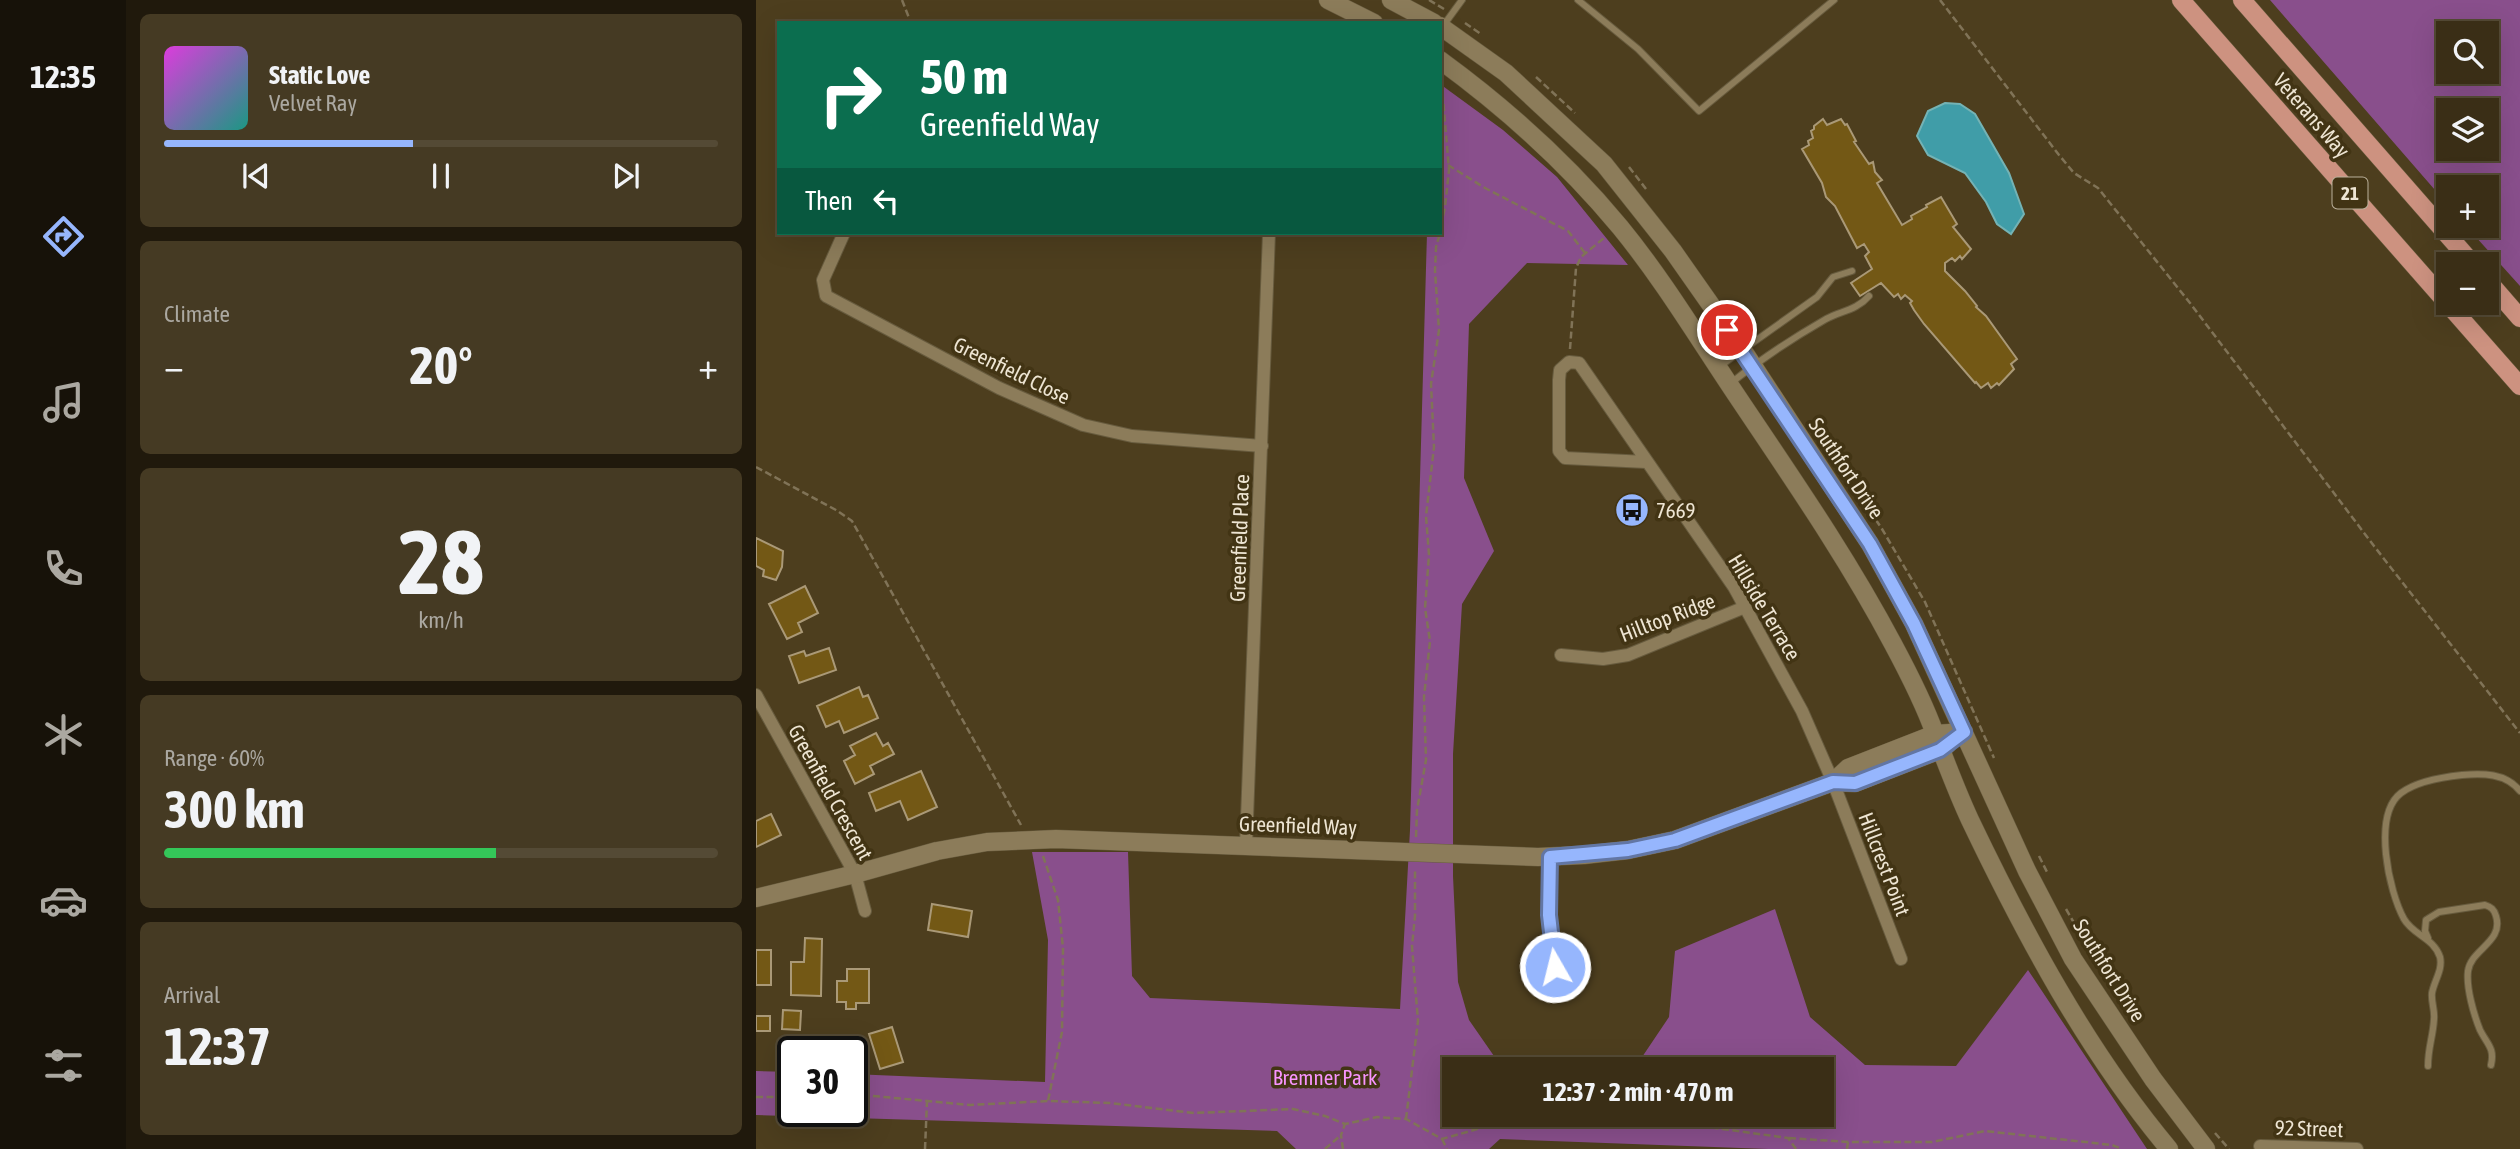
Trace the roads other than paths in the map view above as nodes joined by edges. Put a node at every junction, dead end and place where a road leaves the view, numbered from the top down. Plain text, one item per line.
1 (1328, 0) edge
2 (1391, 0) edge
3 (1462, 0) edge
4 (1578, 0) edge
5 (1834, 0) edge
6 (2181, 0) edge
7 (2242, 0) edge
8 (1370, 21) edge
9 (1428, 21) edge
10 (1442, 23) edge
11 (1442, 29) edge
12 (1442, 61) edge
13 (843, 235) edge
14 (1269, 235) edge
15 (2462, 252) edge
16 (1853, 271) dead end
17 (2499, 294) edge
18 (1869, 296) dead end
19 (2520, 318) edge
20 (1741, 350) junction
21 (1752, 366) junction
22 (1718, 368) junction
23 (1729, 384) junction
24 (2520, 386) edge
25 (1262, 446) junction
26 (1646, 462) junction
27 (1745, 607) junction
28 (1561, 655) dead end
29 (756, 695) edge
30 (1964, 732) junction
31 (1938, 742) junction
32 (1833, 782) junction
33 (2520, 791) edge
34 (1246, 845) junction
35 (1550, 857) junction
36 (855, 874) junction
37 (756, 898) edge
38 (865, 911) dead end
39 (2428, 938) junction
40 (1901, 959) dead end
41 (1555, 967) dead end
42 (2491, 1065) dead end
43 (2428, 1066) dead end
44 (2260, 1146) dead end
45 (2169, 1149) edge
46 (2206, 1149) edge
47 (2357, 1149) edge

1 - 8 main road
2 - 9 main road, Southfort Drive
3 - 10 lane
4 - 5 lane
6 - 24 main road, Veterans Way / 21
7 - 15 main road, Veterans Way / 21
11 - 20 main road, Southfort Drive
12 - 22 main road
13 - 25 street, Greenfield Close
14 - 25 street, Greenfield Place
16 - 20 lane
17 - 19 main road
18 - 21 lane
20 - 21 main road, Southfort Drive
20 - 22 lane
21 - 23 lane
21 - 30 main road, Southfort Drive
22 - 23 main road
23 - 31 main road
25 - 34 street, Greenfield Place
26 - 26 street, Hillside Terrace
26 - 27 street, Hillside Terrace
27 - 28 street, Hilltop Ridge
27 - 32 street, Hillside Terrace
29 - 36 street, Greenfield Crescent
30 - 31 main road, Greenfield Way
30 - 46 main road, Southfort Drive
31 - 32 main road, Greenfield Way
31 - 45 main road
32 - 35 main road, Greenfield Way
32 - 40 street, Hillcrest Point
33 - 39 lane
34 - 35 main road, Greenfield Way
34 - 36 main road, Greenfield Way
35 - 41 street
36 - 37 main road, Greenfield Way
36 - 38 street, Greenfield Crescent
39 - 42 lane
39 - 43 lane
44 - 47 street, 92 Street

